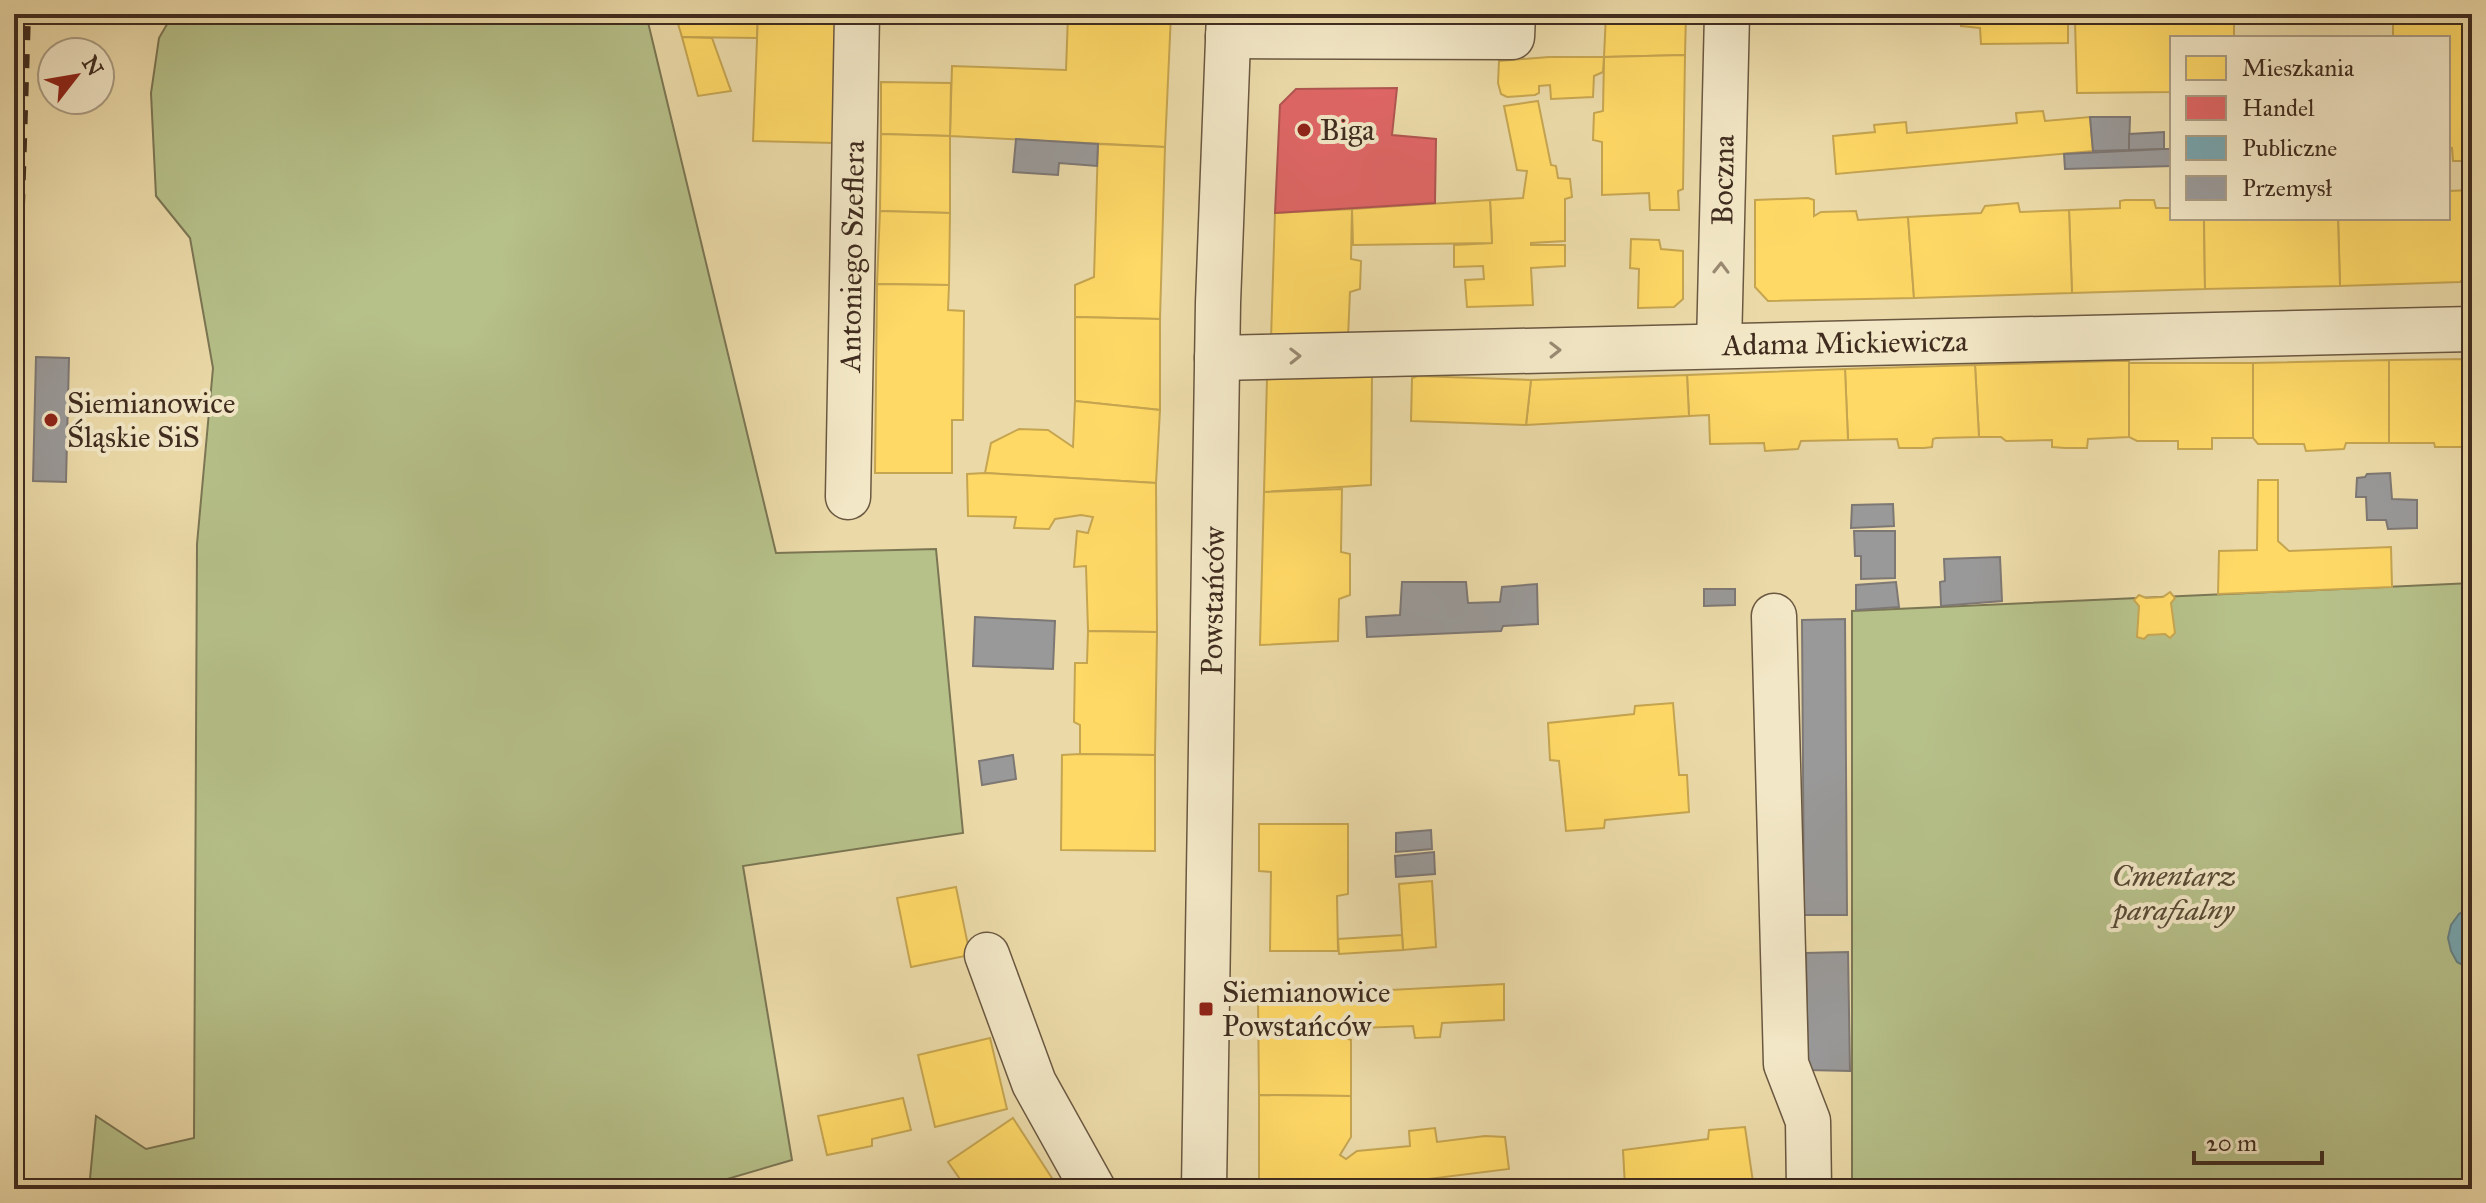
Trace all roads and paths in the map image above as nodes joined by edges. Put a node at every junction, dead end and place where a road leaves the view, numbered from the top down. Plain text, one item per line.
1 (857, 14) edge
2 (1513, 14) edge
3 (1727, 14) edge
4 (1228, 25) edge
5 (2472, 329) edge
6 (1719, 346) junction
7 (1217, 358) junction
8 (848, 497) dead end
9 (1774, 616) dead end
10 (987, 955) dead end
11 (1093, 1189) edge
12 (1204, 1189) edge
13 (1809, 1189) edge

1 - 8 street, Antoniego Szeflera
2 - 4 street
6 -> 3 street, Boczna
4 - 7 street, Powstańców
5 - 6 street, Adama Mickiewicza
7 -> 6 street, Adama Mickiewicza
7 - 12 street, Powstańców
9 - 13 street
10 - 11 street

